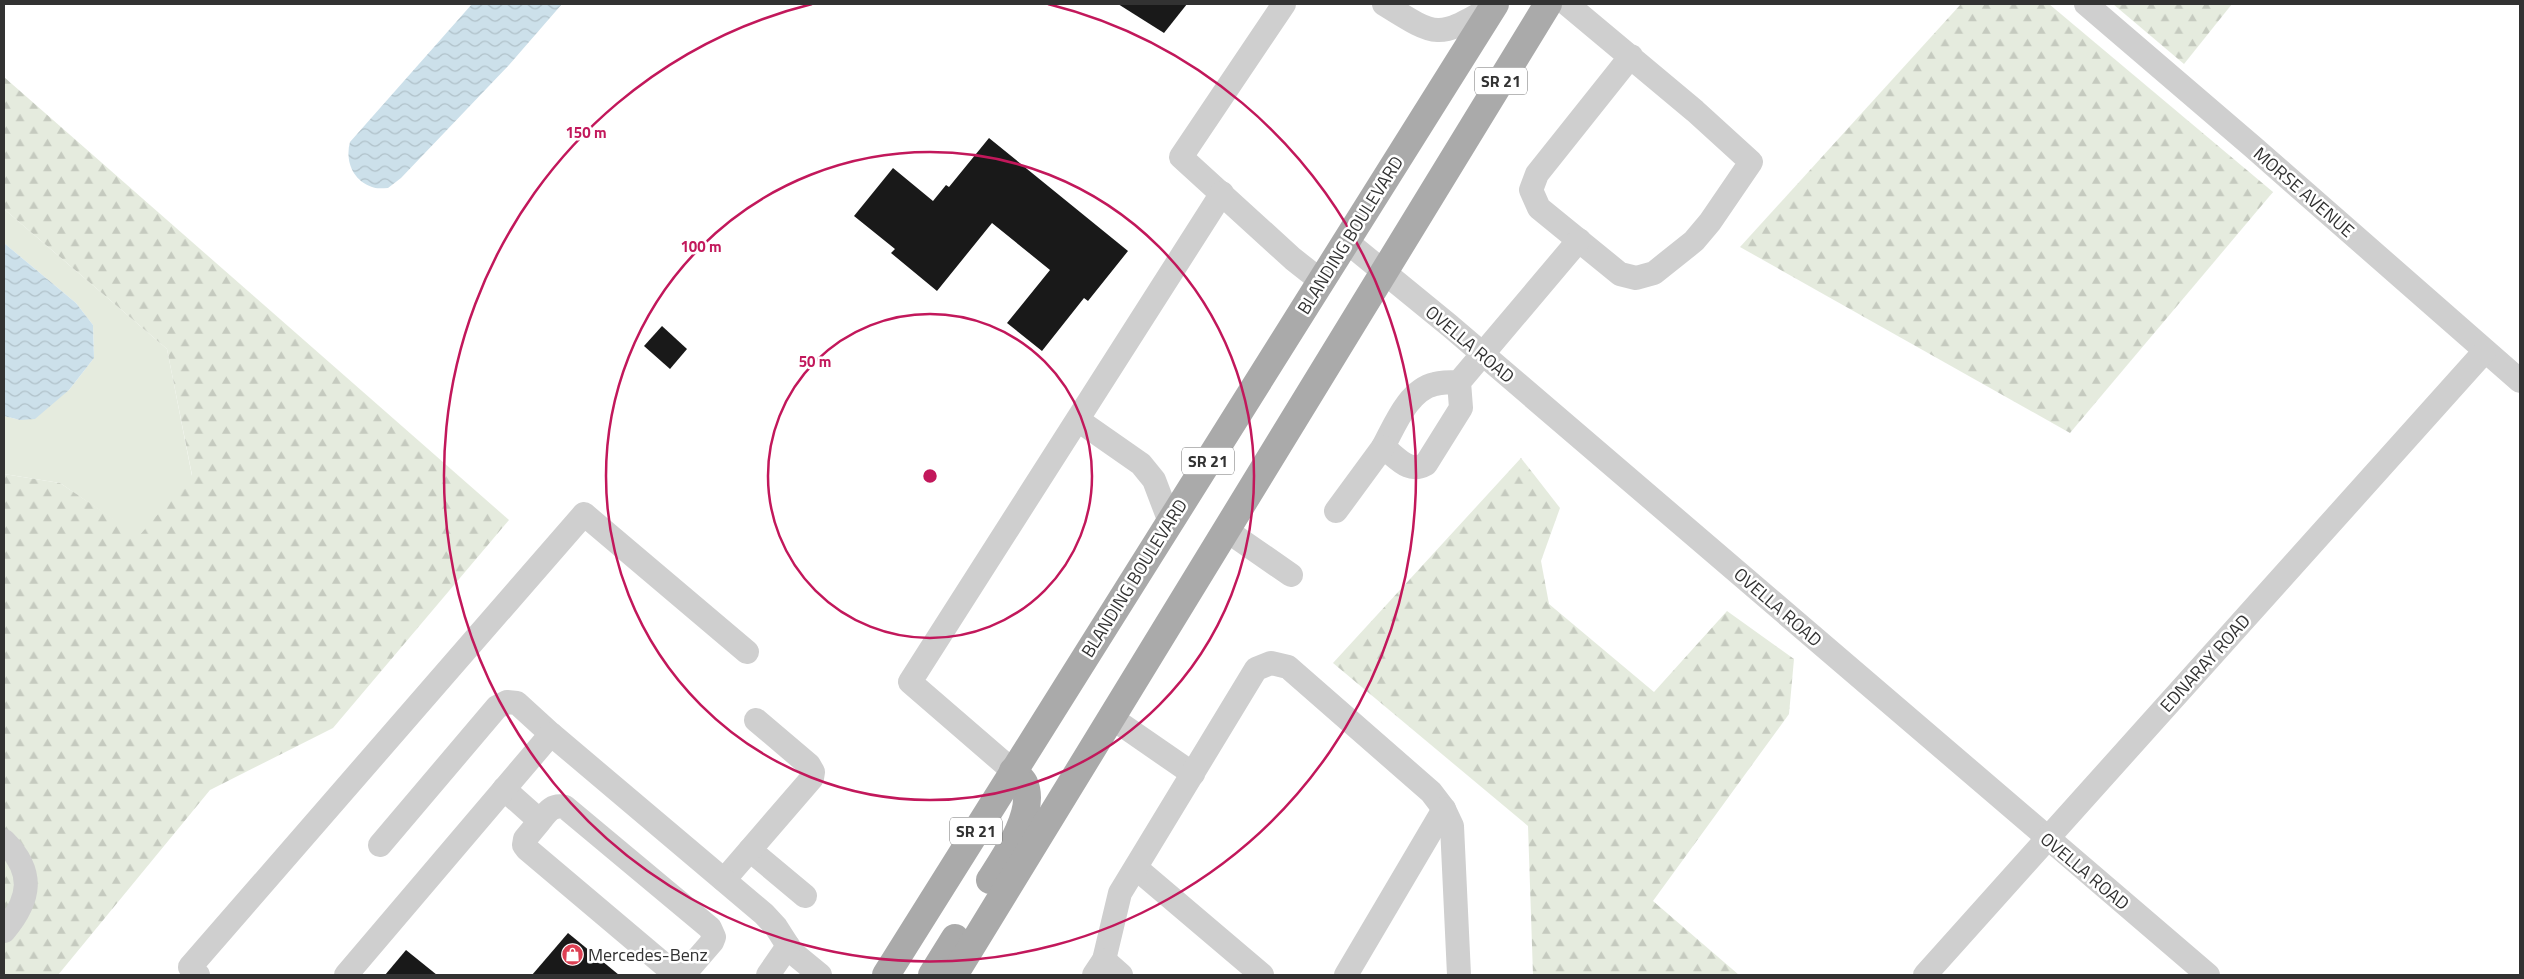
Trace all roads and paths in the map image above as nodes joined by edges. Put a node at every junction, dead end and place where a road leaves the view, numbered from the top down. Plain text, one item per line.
1 (1284, 4) edge
2 (1384, 4) edge
3 (1548, 4) edge
4 (1567, 4) edge
5 (2086, 4) edge
6 (1494, 5) edge
7 (1631, 56) junction
8 (1222, 193) junction
9 (1579, 240) junction
10 (1346, 241) junction
11 (1384, 273) junction
12 (1321, 281) junction
13 (2485, 352) junction
14 (1483, 355) junction
15 (2520, 381) edge
16 (1459, 382) junction
17 (1078, 420) junction
18 (1384, 447) junction
19 (1336, 511) dead end
20 (1170, 522) junction
21 (1226, 530) junction
22 (1291, 575) dead end
23 (747, 652) dead end
24 (1112, 718) junction
25 (756, 720) dead end
26 (551, 734) junction
27 (1013, 771) junction
28 (1193, 774) junction
29 (504, 789) junction
30 (1444, 809) junction
31 (540, 821) junction
32 (2048, 839) junction
33 (4, 841) edge
34 (380, 846) dead end
35 (750, 850) junction
36 (1136, 868) junction
37 (724, 880) junction
38 (805, 896) dead end
39 (4, 931) edge
40 (788, 946) junction
41 (1106, 970) edge
42 (198, 975) edge
43 (346, 975) edge
44 (768, 975) edge
45 (820, 975) edge
46 (886, 975) edge
47 (932, 975) edge
48 (954, 975) edge
49 (1262, 975) edge
50 (1346, 975) edge
51 (1459, 975) edge
52 (1925, 975) edge
53 (2208, 975) edge

1 - 8 street
2 - 6 street
3 - 11 main road, SR 21
4 - 7 street
5 - 13 street, MORSE AVENUE
6 - 10 main road, BLANDING BOULEVARD / SR 21
7 - 9 street
7 - 9 street
8 - 12 street
8 - 17 street
9 - 14 street
10 - 11 street, OVELLA ROAD
10 - 12 main road, BLANDING BOULEVARD / SR 21
11 - 14 street, OVELLA ROAD
11 - 21 main road, SR 21
12 - 20 main road, BLANDING BOULEVARD / SR 21
13 - 15 street, MORSE AVENUE
13 - 32 street, EDNARAY ROAD
14 - 16 street
14 - 32 street, OVELLA ROAD
16 - 18 street
16 - 18 street
17 - 20 street
17 - 27 street
18 - 19 street
20 - 27 main road, BLANDING BOULEVARD / SR 21
21 - 22 street
21 - 24 main road, SR 21
23 - 42 street
24 - 28 street
24 - 48 main road, SR 21
25 - 35 street
26 - 29 street
26 - 34 street
26 - 37 street
27 - 46 main road, BLANDING BOULEVARD / SR 21
27 - 47 main road
28 - 30 street
28 - 36 street
29 - 31 street
29 - 43 street
30 - 50 street
30 - 51 street
31 - 31 street
32 - 52 street, EDNARAY ROAD
32 - 53 street, OVELLA ROAD
33 - 39 street
35 - 37 street
35 - 38 street
36 - 41 street
36 - 49 street
37 - 40 street
40 - 44 street
40 - 45 street

